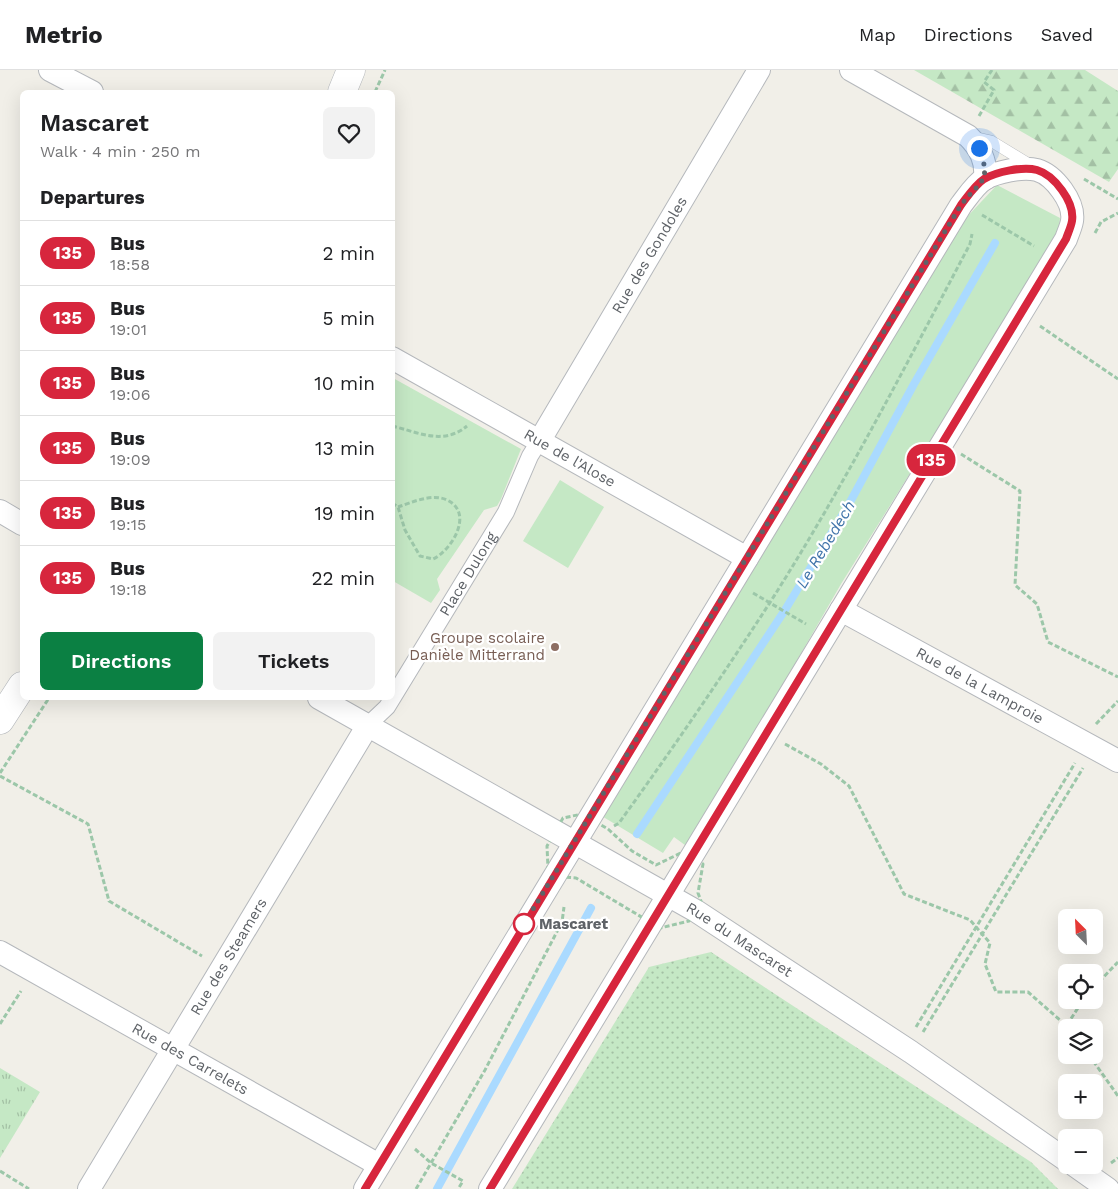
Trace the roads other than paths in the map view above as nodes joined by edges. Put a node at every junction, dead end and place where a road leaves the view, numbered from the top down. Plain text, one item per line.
1 (50, 70) edge
2 (351, 70) edge
3 (759, 70) edge
4 (851, 70) edge
5 (88, 90) edge
6 (343, 90) edge
7 (968, 136) junction
8 (1037, 170) junction
9 (985, 179) junction
10 (395, 360) edge
11 (540, 440) junction
12 (0, 511) edge
13 (20, 523) edge
14 (747, 558) junction
15 (841, 610) junction
16 (20, 689) edge
17 (395, 694) edge
18 (323, 700) edge
19 (391, 700) edge
20 (0, 720) edge
21 (368, 725) junction
22 (1118, 761) edge
23 (575, 841) junction
24 (669, 896) junction
25 (0, 952) edge
26 (172, 1050) junction
27 (1058, 1154) edge
28 (379, 1165) junction
29 (1087, 1174) edge
30 (89, 1189) edge
31 (365, 1189) edge
32 (490, 1189) edge
33 (1108, 1189) edge

1 - 5 street
2 - 6 street
3 - 11 street, Rue des Gondoles
4 - 7 street
7 - 8 lane
7 - 9 street
8 - 9 street
8 - 15 street
9 - 14 street
10 - 11 street, Rue de l'Alose
11 - 14 street, Rue de l'Alose
11 - 17 street, Place Dulong
12 - 13 street
14 - 23 street
15 - 22 street, Rue de la Lamproie
15 - 24 street
16 - 20 street
18 - 21 street, Rue du Mascaret
19 - 21 street, Place Dulong
21 - 23 street, Rue du Mascaret
21 - 26 street, Rue des Steamers
23 - 24 street, Rue du Mascaret
23 - 28 street
24 - 27 street, Rue du Mascaret
24 - 32 street
25 - 26 street, Rue des Carrelets
26 - 28 street, Rue des Carrelets
26 - 30 street, Rue des Steamers
28 - 31 street
29 - 33 street

